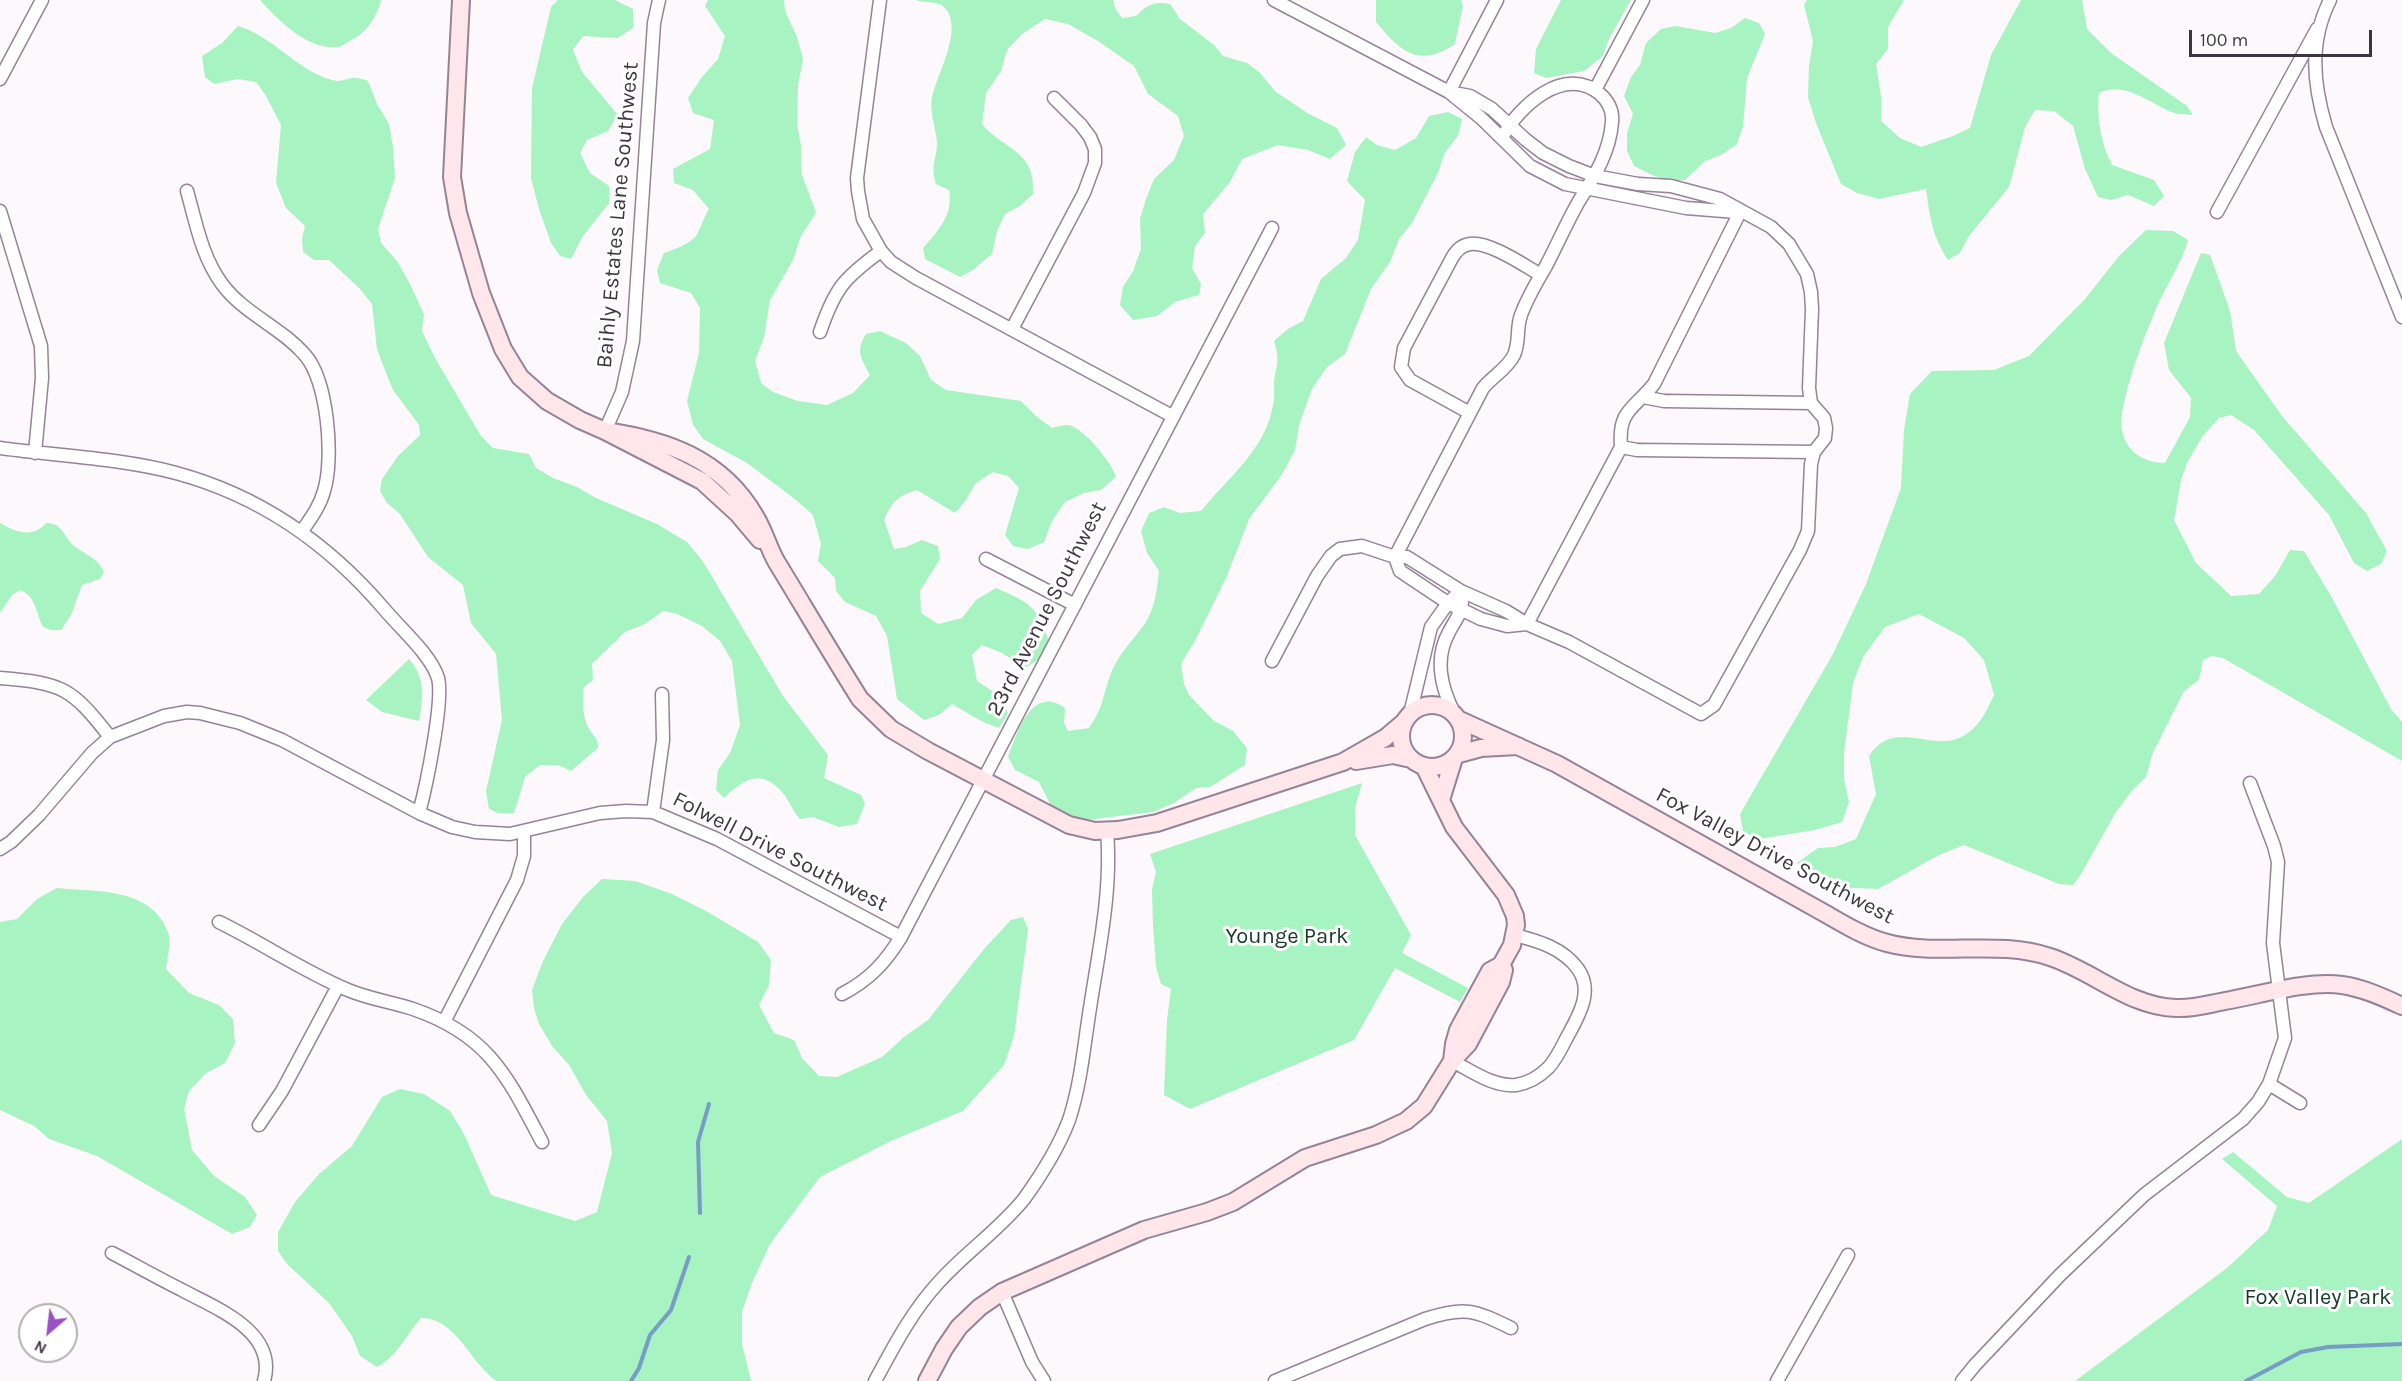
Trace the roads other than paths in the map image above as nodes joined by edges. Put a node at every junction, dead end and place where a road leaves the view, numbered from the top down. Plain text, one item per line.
1 (42, 0) edge
2 (461, 0) edge
3 (659, 0) edge
4 (880, 0) edge
5 (1274, 0) edge
6 (1497, 0) edge
7 (1643, 0) edge
8 (2330, 0) edge
9 (2321, 23) junction
10 (0, 79) edge
11 (1595, 90) junction
12 (1449, 92) junction
13 (1054, 98) dead end
14 (1509, 123) junction
15 (1502, 138) junction
16 (1595, 176) junction
17 (1588, 188) junction
18 (188, 191) dead end
19 (0, 211) edge
20 (1740, 212) junction
21 (2217, 212) dead end
22 (1272, 228) dead end
23 (3, 229) edge
24 (881, 251) junction
25 (1541, 275) junction
26 (2402, 317) edge
27 (1012, 329) junction
28 (820, 332) dead end
29 (1643, 398) junction
30 (1811, 403) junction
31 (1470, 413) junction
32 (1172, 416) junction
33 (605, 431) junction
34 (1621, 447) junction
35 (0, 448) edge
36 (1814, 452) junction
37 (34, 453) junction
38 (302, 531) junction
39 (1395, 557) junction
40 (986, 559) dead end
41 (1461, 591) junction
42 (1448, 603) junction
43 (1075, 605) junction
44 (1462, 609) junction
45 (1527, 624) junction
46 (1272, 661) dead end
47 (0, 678) edge
48 (662, 694) dead end
49 (1457, 716) junction
50 (1407, 717) junction
51 (110, 737) junction
52 (1519, 746) junction
53 (1456, 756) junction
54 (1343, 762) junction
55 (1417, 762) junction
56 (983, 781) junction
57 (2250, 783) dead end
58 (1441, 800) junction
59 (653, 812) junction
60 (418, 813) junction
61 (1107, 831) junction
62 (524, 833) junction
63 (0, 849) edge
64 (219, 921) dead end
65 (1515, 935) junction
66 (901, 937) junction
67 (338, 986) junction
68 (2278, 991) junction
69 (842, 994) dead end
70 (2402, 1006) edge
71 (444, 1022) junction
72 (1452, 1061) junction
73 (2269, 1084) junction
74 (2300, 1103) dead end
75 (259, 1125) dead end
76 (542, 1142) dead end
77 (112, 1253) dead end
78 (1848, 1255) dead end
79 (1002, 1292) junction
80 (1510, 1328) dead end
81 (264, 1381) edge
82 (875, 1381) edge
83 (927, 1381) edge
84 (1044, 1381) edge
85 (1275, 1381) edge
86 (1777, 1381) edge
87 (1962, 1381) edge

1 - 10 street
2 - 33 street
3 - 33 street, Baihly Estates Lane Southwest
4 - 24 street
5 - 12 street
6 - 12 street
7 - 11 street
8 - 9 street
9 - 21 street
9 - 26 street
11 - 14 street
11 - 16 street
12 - 14 street
12 - 15 street
13 - 27 street
14 - 15 street
14 - 16 street
15 - 17 street
16 - 17 street
16 - 20 street
17 - 20 street
17 - 25 street
18 - 38 street
19 - 23 street
20 - 29 street
20 - 30 street
22 - 32 street, 23rd Avenue Southwest
23 - 37 street
24 - 27 street
24 - 28 street
25 - 31 street
25 - 31 street
27 - 32 street
29 - 30 street
29 - 34 street
30 - 36 street
31 - 39 street
32 - 43 street, 23rd Avenue Southwest
33 - 56 street
34 - 36 street
34 - 45 street
35 - 37 street
36 - 45 street
37 - 38 street
38 - 60 street
39 - 41 street
39 - 42 street
39 - 46 street
40 - 43 street
41 - 42 street
41 - 44 street
41 - 45 street
42 - 44 street
42 - 50 street
43 - 56 street, 23rd Avenue Southwest
44 - 45 street
44 - 49 street
47 - 51 street
48 - 59 street
49 - 50 street
49 - 52 street, Fox Valley Drive Southwest
49 - 53 street
50 - 54 street
50 - 55 street
51 - 60 street, Folwell Drive Southwest
51 - 63 street, Folwell Drive Southwest
52 - 53 street, Fox Valley Drive Southwest
52 - 68 street, Fox Valley Drive Southwest
53 - 55 street
53 - 58 street
54 - 55 street
54 - 61 street
55 - 58 street
56 - 61 street
56 - 66 street, 23rd Avenue Southwest
57 - 68 street
58 - 65 street
59 - 62 street, Folwell Drive Southwest
59 - 66 street, Folwell Drive Southwest
60 - 62 street, Folwell Drive Southwest
61 - 82 street
62 - 71 street
64 - 67 street
65 - 72 street
65 - 72 street
66 - 69 street, 23rd Avenue Southwest
67 - 71 street
67 - 75 street
68 - 70 street, Fox Valley Drive Southwest
68 - 73 street
71 - 76 street
72 - 79 street
73 - 74 street
73 - 87 street
77 - 81 street
78 - 86 street
79 - 83 street
79 - 84 street
80 - 85 street

